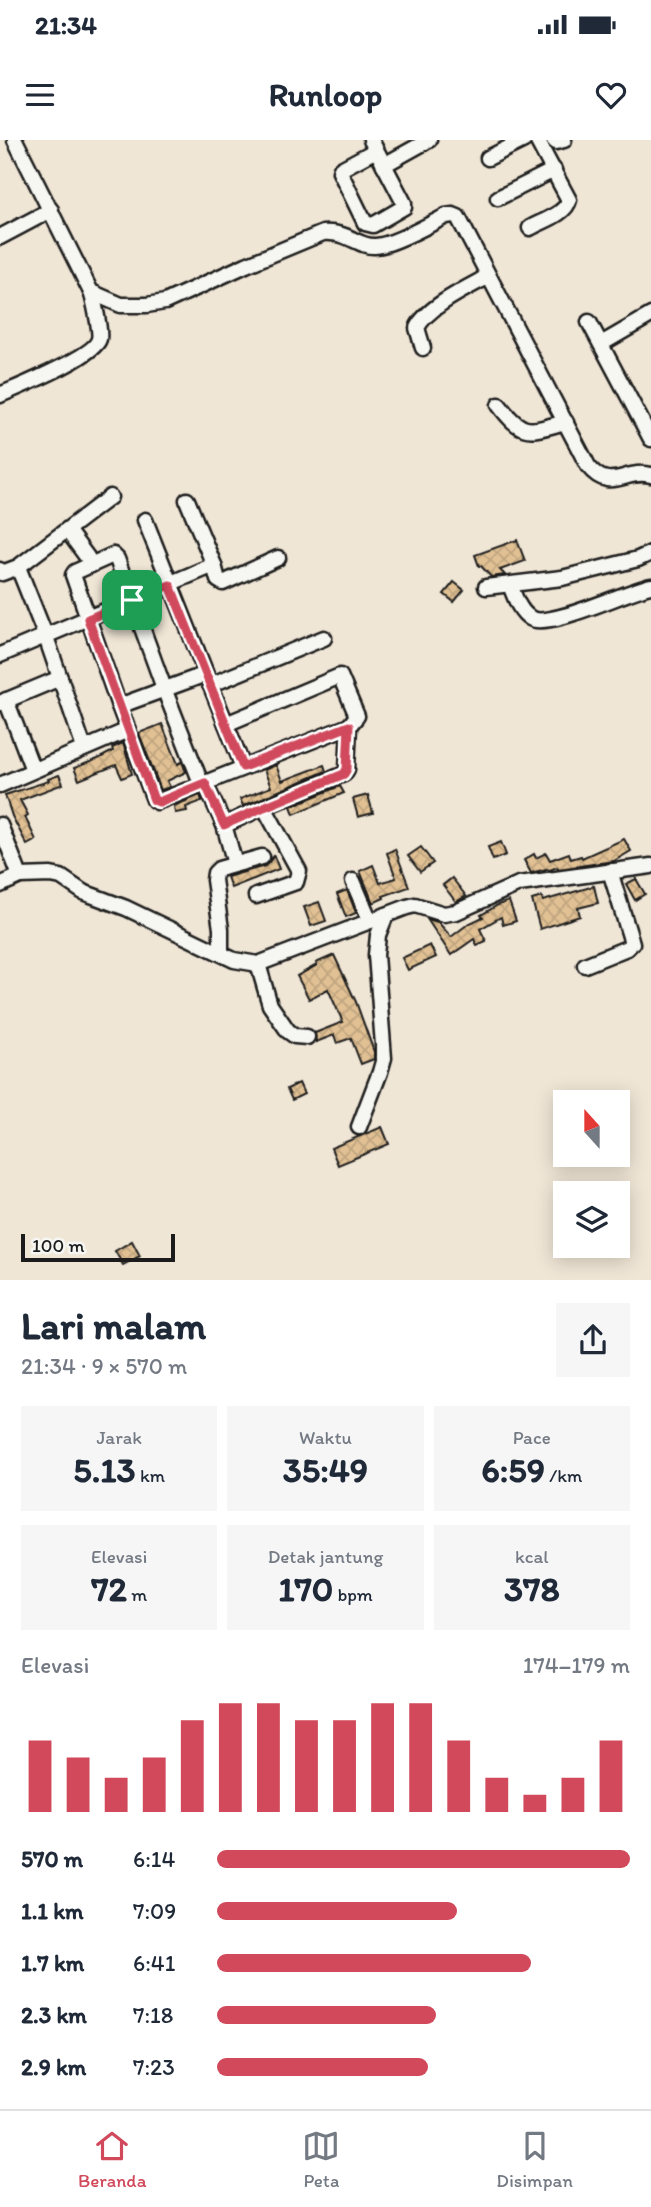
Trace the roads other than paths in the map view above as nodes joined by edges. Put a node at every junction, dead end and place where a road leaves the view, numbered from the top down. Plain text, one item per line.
1 (15, 140) edge
2 (429, 140) edge
3 (522, 140) edge
4 (537, 140) edge
5 (554, 140) edge
6 (564, 140) edge
7 (374, 145) edge
8 (488, 159) dead end
9 (384, 165) junction
10 (554, 170) junction
11 (498, 198) dead end
12 (51, 210) junction
13 (530, 228) dead end
14 (0, 237) edge
15 (487, 277) junction
16 (91, 292) junction
17 (651, 315) edge
18 (589, 322) dead end
19 (601, 344) junction
20 (423, 348) dead end
21 (0, 395) edge
22 (499, 405) dead end
23 (566, 422) junction
24 (651, 439) edge
25 (650, 473) edge
26 (110, 497) dead end
27 (187, 500) dead end
28 (145, 520) dead end
29 (67, 530) junction
30 (651, 553) edge
31 (278, 558) dead end
32 (91, 565) junction
33 (214, 565) junction
34 (18, 567) junction
35 (0, 570) edge
36 (170, 585) junction
37 (510, 585) junction
38 (651, 586) edge
39 (486, 587) dead end
40 (132, 600) junction
41 (88, 619) junction
42 (46, 637) junction
43 (324, 638) dead end
44 (0, 655) edge
45 (60, 678) junction
46 (208, 680) junction
47 (165, 691) junction
48 (3, 701) edge
49 (119, 706) junction
50 (226, 724) junction
51 (349, 726) junction
52 (128, 730) junction
53 (85, 748) junction
54 (243, 767) junction
55 (33, 770) junction
56 (203, 783) junction
57 (0, 785) edge
58 (264, 807) junction
59 (224, 825) junction
60 (0, 827) edge
61 (262, 857) dead end
62 (235, 864) junction
63 (651, 866) edge
64 (610, 871) junction
65 (20, 876) junction
66 (353, 881) dead end
67 (0, 886) edge
68 (256, 897) dead end
69 (386, 915) junction
70 (370, 921) junction
71 (221, 953) junction
72 (258, 964) junction
73 (585, 965) dead end
74 (307, 1037) dead end
75 (359, 1127) dead end

1 - 12 street
2 - 9 street
3 - 8 street
4 - 10 street
5 - 6 street
7 - 9 street
7 - 9 street
10 - 11 street
10 - 13 street
12 - 14 street
12 - 16 street
15 - 16 street
15 - 20 street
15 - 23 street
16 - 21 street
17 - 19 street
18 - 19 street
19 - 24 street
22 - 23 street
23 - 25 street
26 - 29 street
27 - 33 street
28 - 36 street
29 - 32 street
29 - 34 street
30 - 37 street
31 - 33 street
32 - 40 street
32 - 41 street
33 - 36 street
34 - 35 street
34 - 42 street
36 - 40 street
36 - 46 street
37 - 38 street
37 - 39 street
40 - 41 street
40 - 47 street
41 - 42 street
41 - 49 street
42 - 44 street
42 - 45 street
43 - 46 street
45 - 48 street
45 - 53 street
46 - 47 street
46 - 50 street
47 - 49 street
47 - 56 street
48 - 55 street
49 - 52 street
50 - 51 street
50 - 54 street
51 - 54 street
51 - 58 street
52 - 53 street
52 - 56 street
53 - 55 street
54 - 56 street
55 - 57 street
56 - 59 street
58 - 59 street
58 - 68 street
59 - 62 street
60 - 65 street
61 - 62 street
62 - 71 street
63 - 64 street
64 - 69 street
64 - 73 street
65 - 67 street
65 - 71 street
66 - 70 street
69 - 70 street
69 - 75 street
70 - 72 street
71 - 72 street
72 - 74 street

